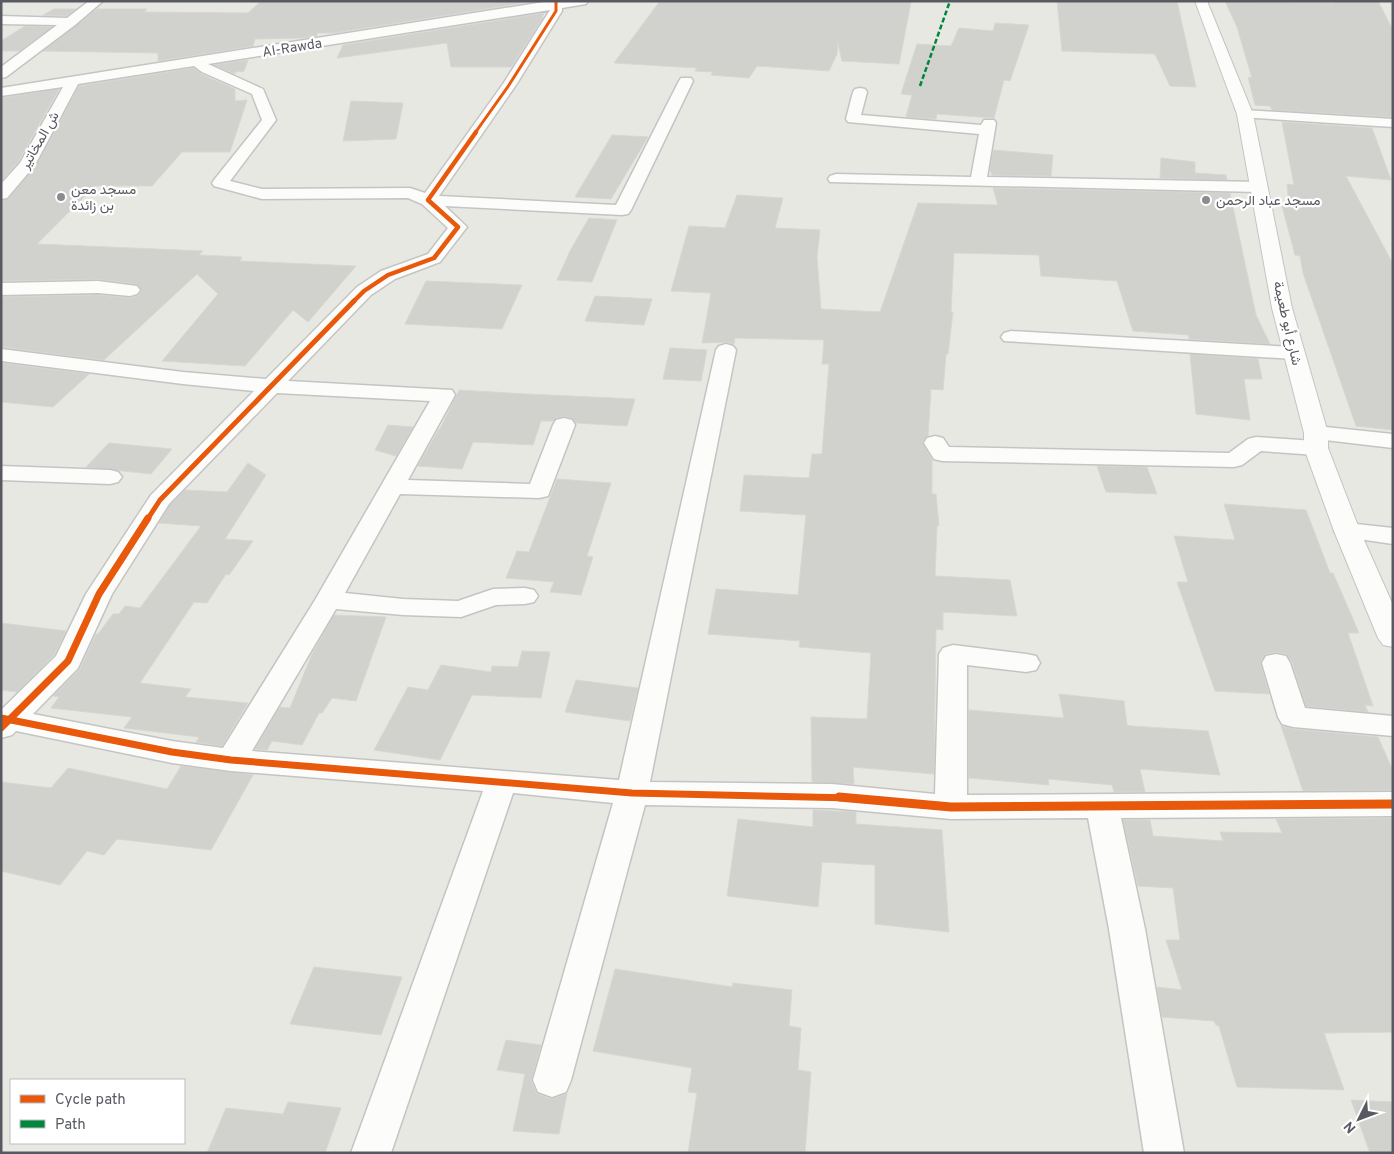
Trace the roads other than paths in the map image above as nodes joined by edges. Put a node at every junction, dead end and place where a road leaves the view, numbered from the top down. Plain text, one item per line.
1 (97, 1) edge
2 (582, 1) edge
3 (1200, 1) edge
4 (555, 4) edge
5 (1, 20) edge
6 (71, 22) junction
7 (1, 56) edge
8 (24, 56) junction
9 (198, 62) junction
10 (1, 74) edge
11 (686, 81) dead end
12 (72, 82) junction
13 (1, 92) edge
14 (860, 92) dead end
15 (1245, 114) junction
16 (1393, 123) edge
17 (836, 179) dead end
18 (978, 181) junction
19 (1259, 187) junction
20 (1, 194) edge
21 (428, 200) junction
22 (1, 289) edge
23 (130, 290) dead end
24 (1011, 337) dead end
25 (726, 350) dead end
26 (1294, 353) junction
27 (1, 355) edge
28 (269, 386) junction
29 (564, 425) dead end
30 (1316, 440) junction
31 (1393, 441) edge
32 (935, 443) dead end
33 (1, 473) edge
34 (110, 478) dead end
35 (394, 487) junction
36 (1347, 531) junction
37 (1393, 536) edge
38 (525, 596) dead end
39 (328, 600) junction
40 (1393, 638) edge
41 (1026, 664) dead end
42 (1276, 664) dead end
43 (4, 722) edge
44 (1393, 726) edge
45 (230, 760) junction
46 (502, 781) junction
47 (632, 793) junction
48 (1393, 804) edge
49 (1102, 805) junction
50 (952, 807) junction
51 (552, 1080) dead end
52 (372, 1153) edge
53 (1164, 1153) edge

1 - 6 street
2 - 4 street, Al-Rawda
3 - 15 street, شارع أبو طعيمة
4 - 9 street, Al-Rawda
4 - 21 street
5 - 6 street
6 - 8 street
7 - 8 street
8 - 10 street
9 - 12 street, Al-Rawda
9 - 21 street
11 - 21 street
12 - 13 street, Al-Rawda
12 - 20 street, ش المخاتير
14 - 18 street
15 - 16 street
15 - 19 street, شارع أبو طعيمة
17 - 18 street
18 - 19 street
19 - 26 street, شارع أبو طعيمة
21 - 28 street
22 - 23 street
24 - 26 street
25 - 47 street
26 - 30 street, شارع أبو طعيمة
27 - 28 street
28 - 35 street
28 - 43 street
29 - 35 street
30 - 31 street
30 - 32 street
30 - 36 street, شارع أبو طعيمة
33 - 34 street
35 - 39 street
36 - 37 street
36 - 40 street, شارع أبو طعيمة
38 - 39 street
39 - 45 street
41 - 50 street
42 - 44 street
43 - 45 street
45 - 46 street
46 - 47 street
46 - 52 street
47 - 50 street
47 - 51 street
48 - 49 street
49 - 50 street
49 - 53 street

